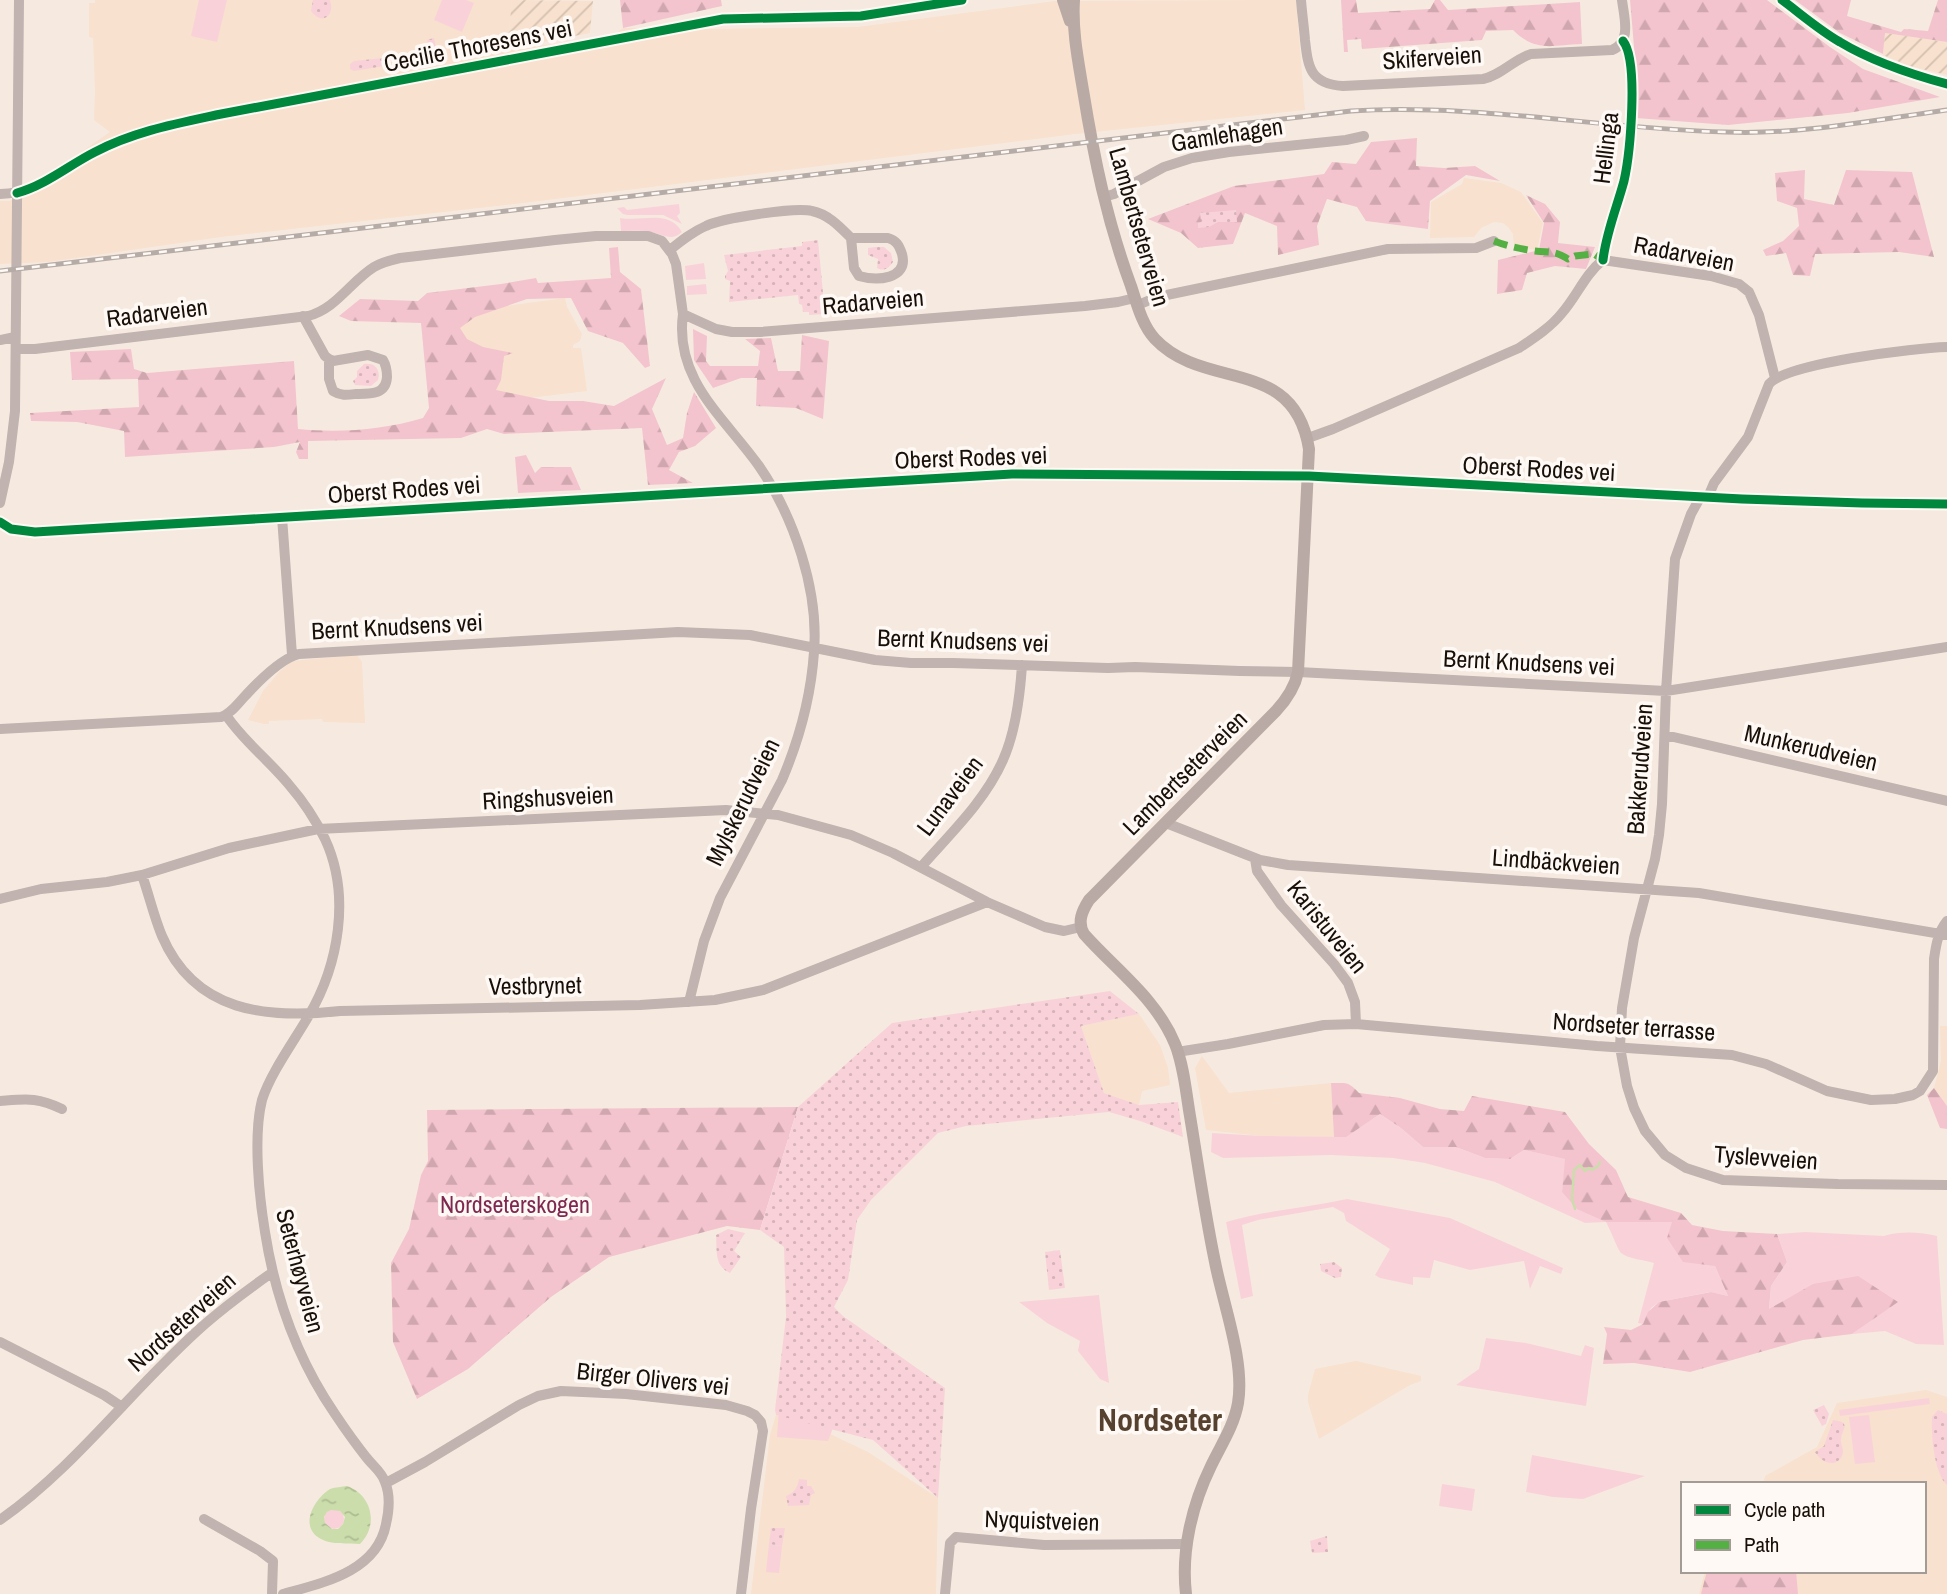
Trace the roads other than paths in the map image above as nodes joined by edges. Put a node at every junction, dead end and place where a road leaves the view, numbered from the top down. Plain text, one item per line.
1 (19, 0) edge
2 (962, 0) edge
3 (1063, 0) edge
4 (1074, 0) edge
5 (1301, 0) edge
6 (1622, 0) edge
7 (1782, 0) edge
8 (1074, 27) junction
9 (1947, 84) edge
10 (1364, 136) dead end
11 (18, 193) junction
12 (0, 194) edge
13 (1104, 197) junction
14 (852, 238) junction
15 (1494, 241) dead end
16 (670, 250) junction
17 (1136, 301) junction
18 (683, 314) junction
19 (303, 316) junction
20 (15, 337) junction
21 (0, 340) edge
22 (1947, 347) edge
23 (16, 349) junction
24 (329, 359) junction
25 (1775, 378) junction
26 (1307, 438) junction
27 (1309, 476) junction
28 (773, 488) junction
29 (1704, 496) junction
30 (0, 503) edge
31 (1947, 504) edge
32 (282, 517) junction
33 (0, 522) edge
34 (1947, 647) edge
35 (815, 649) junction
36 (292, 655) junction
37 (1022, 665) junction
38 (1298, 672) junction
39 (1666, 691) junction
40 (226, 715) junction
41 (0, 729) edge
42 (1665, 735) junction
43 (1947, 801) edge
44 (765, 813) junction
45 (1166, 822) junction
46 (318, 829) junction
47 (1255, 859) junction
48 (921, 867) junction
49 (142, 875) junction
50 (1646, 889) junction
51 (0, 899) edge
52 (987, 902) junction
53 (1947, 921) edge
54 (1081, 927) junction
55 (1943, 935) edge
56 (689, 1002) junction
57 (310, 1014) junction
58 (1356, 1024) junction
59 (1620, 1047) junction
60 (1177, 1052) junction
61 (0, 1101) edge
62 (62, 1109) dead end
63 (1947, 1185) edge
64 (274, 1272) junction
65 (0, 1342) edge
66 (122, 1408) junction
67 (386, 1483) junction
68 (204, 1519) dead end
69 (0, 1520) edge
70 (1186, 1544) junction
71 (272, 1594) edge
72 (283, 1594) edge
73 (741, 1594) edge
74 (945, 1594) edge
75 (1186, 1594) edge

1 - 11 street
2 - 11 street, Cecilie Thoresens vei
3 - 8 main road, Lambertseterveien
4 - 8 main road, Lambertseterveien
5 - 6 street, Skiferveien
7 - 9 street
8 - 13 main road, Lambertseterveien
10 - 13 street, Gamlehagen
11 - 12 street
11 - 20 street
13 - 17 main road, Lambertseterveien
14 - 14 street, Radarveien
14 - 16 street
15 - 17 street, Radarveien
16 - 18 street
16 - 19 street, Radarveien
17 - 18 street, Radarveien
17 - 26 main road, Lambertseterveien
18 - 28 street, Mylskerudveien
19 - 23 street, Radarveien
19 - 24 street
20 - 21 street
20 - 23 street
22 - 25 street
23 - 30 street
24 - 24 street
25 - 26 street, Radarveien
25 - 29 street, Bakkerudveien
26 - 27 main road, Lambertseterveien
27 - 28 street, Oberst Rodes vei
27 - 29 street, Oberst Rodes vei
27 - 38 main road, Lambertseterveien
28 - 32 street, Oberst Rodes vei
28 - 35 street, Mylskerudveien
29 - 31 street, Oberst Rodes vei
29 - 39 street, Bakkerudveien
32 - 33 street, Oberst Rodes vei
32 - 36 street
34 - 39 street, Bernt Knudsens vei
35 - 36 street, Bernt Knudsens vei
35 - 37 street, Bernt Knudsens vei
35 - 44 street, Mylskerudveien
36 - 40 street, Bernt Knudsens vei
37 - 38 street, Bernt Knudsens vei
37 - 48 street, Lunaveien
38 - 39 street, Bernt Knudsens vei
38 - 45 main road, Lambertseterveien
39 - 42 street, Bakkerudveien
40 - 41 street
40 - 46 street, Seterhøyveien
42 - 43 street, Munkerudveien
42 - 50 street, Bakkerudveien
44 - 46 street, Ringshusveien
44 - 48 street, Ringshusveien
44 - 56 street, Mylskerudveien
45 - 47 street, Lindbäckveien
45 - 54 main road, Lambertseterveien
46 - 49 street, Ringshusveien
46 - 57 street, Seterhøyveien
47 - 50 street, Lindbäckveien
47 - 58 street, Karistuveien
48 - 52 street, Ringshusveien
49 - 51 street, Ringshusveien
49 - 57 street, Vestbrynet
50 - 55 street, Lindbäckveien
50 - 59 street, Bakkerudveien
52 - 54 street, Ringshusveien
52 - 56 street, Vestbrynet
53 - 55 street
54 - 60 main road
55 - 59 street, Nordseter terrasse
56 - 57 street, Vestbrynet
57 - 64 street, Seterhøyveien
58 - 59 street, Nordseter terrasse
58 - 60 street, Nordseter terrasse
59 - 63 street, Tyslevveien
60 - 70 main road
61 - 62 street
64 - 66 street, Nordseterveien
64 - 67 street, Seterhøyveien
65 - 66 street, Nordseterveien
66 - 69 street, Nordseterveien
67 - 72 street
67 - 73 street, Birger Olivers vei
68 - 71 street
70 - 74 street, Nyquistveien
70 - 75 main road

